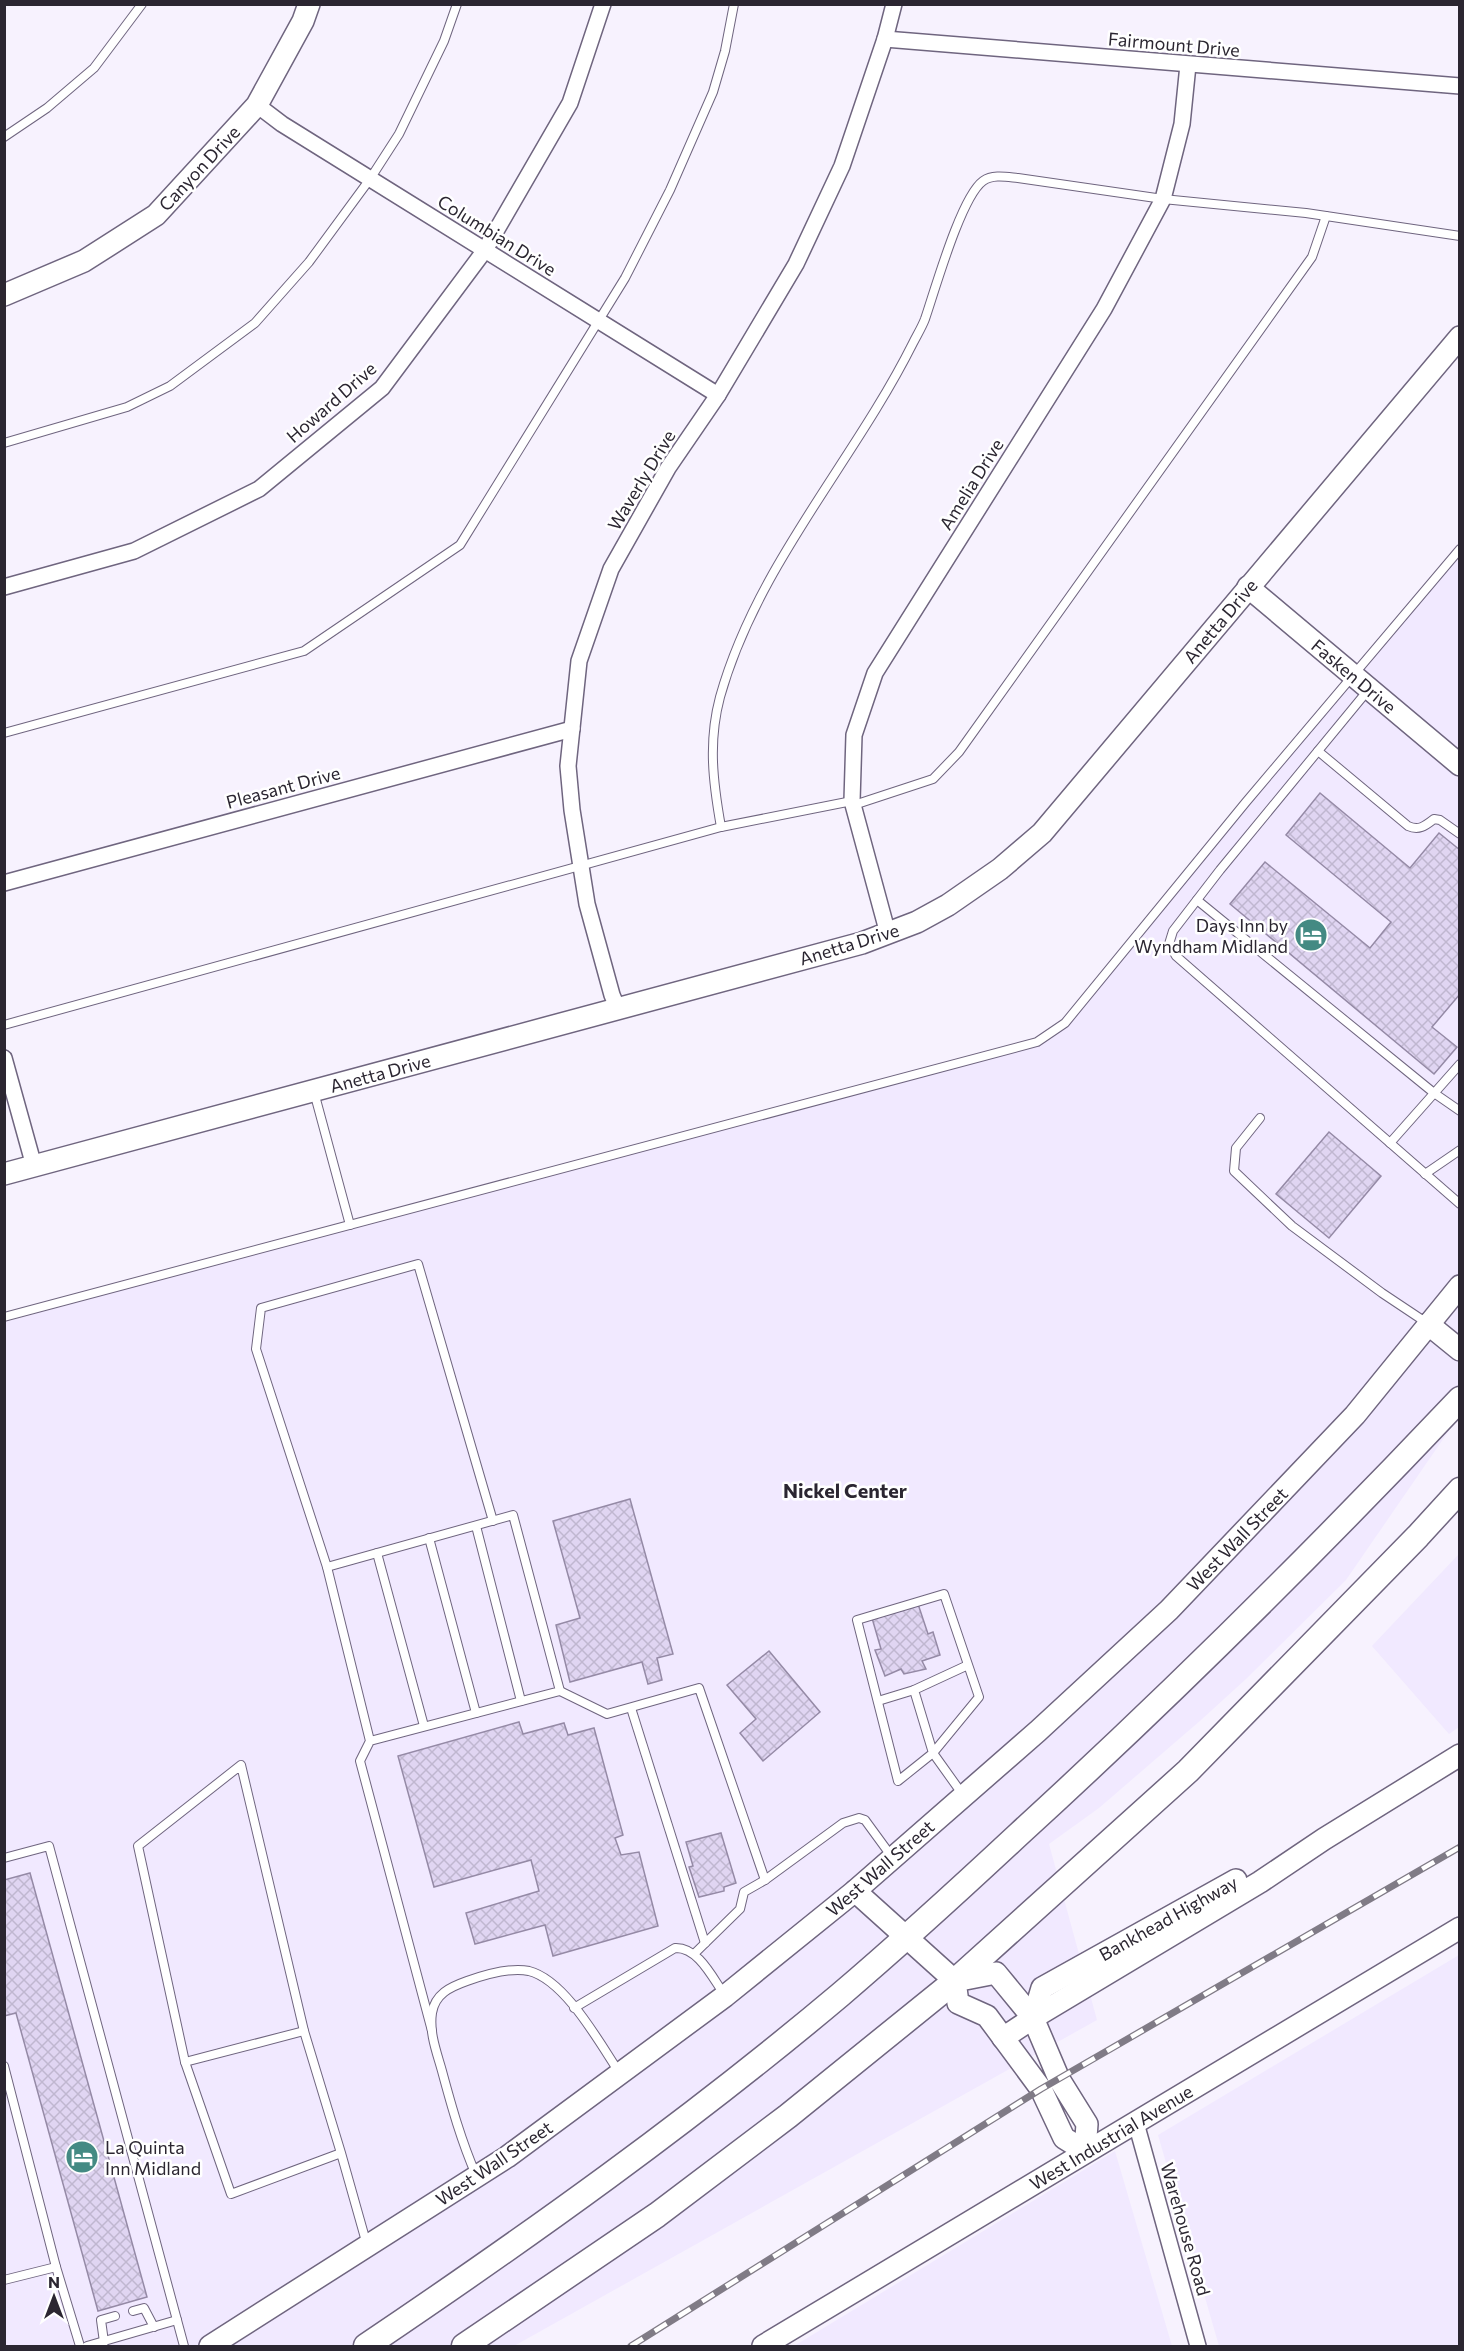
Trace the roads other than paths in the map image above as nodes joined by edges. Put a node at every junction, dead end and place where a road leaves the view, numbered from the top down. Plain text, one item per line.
1 (142, 4) edge
2 (309, 4) edge
3 (457, 4) edge
4 (603, 4) edge
5 (735, 4) edge
6 (894, 4) edge
7 (885, 39) junction
8 (1188, 65) junction
9 (1460, 86) edge
10 (257, 105) junction
11 (4, 137) edge
12 (370, 179) junction
13 (1163, 199) junction
14 (1326, 216) junction
15 (1460, 237) edge
16 (484, 250) junction
17 (4, 295) edge
18 (598, 321) junction
19 (1460, 337) edge
20 (718, 395) junction
21 (4, 443) edge
22 (1460, 549) edge
23 (4, 587) edge
24 (1248, 587) junction
25 (1362, 682) junction
26 (572, 729) junction
27 (4, 733) edge
28 (1318, 751) junction
29 (1460, 765) edge
30 (853, 803) junction
31 (721, 827) junction
32 (1460, 834) edge
33 (580, 865) junction
34 (4, 883) edge
35 (1197, 900) junction
36 (888, 934) junction
37 (618, 1009) junction
38 (4, 1026) edge
39 (4, 1058) edge
40 (1460, 1064) edge
41 (314, 1091) junction
42 (1434, 1093) junction
43 (1460, 1111) edge
44 (1260, 1118) dead end
45 (1390, 1143) junction
46 (1460, 1150) edge
47 (34, 1166) junction
48 (4, 1174) edge
49 (1425, 1174) junction
50 (1460, 1204) edge
51 (350, 1225) junction
52 (1460, 1286) edge
53 (4, 1317) edge
54 (1428, 1324) junction
55 (1460, 1350) edge
56 (1460, 1399) edge
57 (1460, 1490) edge
58 (493, 1521) junction
59 (476, 1526) junction
60 (429, 1538) junction
61 (377, 1553) junction
62 (327, 1567) junction
63 (968, 1665) junction
64 (560, 1690) junction
65 (914, 1690) junction
66 (522, 1701) junction
67 (878, 1701) junction
68 (631, 1707) junction
69 (476, 1713) junction
70 (424, 1726) junction
71 (370, 1741) junction
72 (933, 1753) junction
73 (1460, 1755) edge
74 (964, 1796) junction
75 (4, 1858) edge
76 (893, 1858) junction
77 (765, 1880) junction
78 (855, 1891) junction
79 (1460, 1928) edge
80 (907, 1938) junction
81 (705, 1943) junction
82 (694, 1954) junction
83 (955, 1981) junction
84 (725, 1996) junction
85 (574, 2008) junction
86 (1033, 2018) junction
87 (304, 2031) junction
88 (432, 2031) junction
89 (1003, 2038) junction
90 (185, 2062) junction
91 (4, 2066) edge
92 (620, 2073) junction
93 (6, 2076) edge
94 (1136, 2122) junction
95 (1085, 2151) junction
96 (341, 2153) junction
97 (477, 2176) junction
98 (367, 2247) junction
99 (56, 2267) junction
100 (4, 2280) edge
101 (133, 2311) dead end
102 (115, 2316) dead end
103 (177, 2320) junction
104 (153, 2327) junction
105 (104, 2342) junction
106 (80, 2346) edge
107 (87, 2346) edge
108 (184, 2346) edge
109 (210, 2346) edge
110 (366, 2346) edge
111 (464, 2346) edge
112 (764, 2346) edge
113 (1198, 2346) edge

1 - 11 lane
2 - 10 street, Canyon Drive
3 - 12 lane
4 - 16 street, Howard Drive
5 - 18 lane
6 - 7 street, Waverly Drive
7 - 8 street, Fairmount Drive
7 - 20 street, Waverly Drive
8 - 9 street, Fairmount Drive
8 - 13 street, Amelia Drive
10 - 12 street, Columbian Drive
10 - 17 street, Canyon Drive
12 - 16 street, Columbian Drive
12 - 21 lane
13 - 14 lane
13 - 30 street, Amelia Drive
13 - 31 lane
14 - 15 lane
14 - 30 lane
16 - 18 street, Columbian Drive
16 - 23 street, Howard Drive
18 - 20 street, Columbian Drive
18 - 27 lane
19 - 24 street, Anetta Drive
20 - 26 street, Waverly Drive
22 - 25 lane
24 - 25 street, Fasken Drive
24 - 36 street, Anetta Drive
25 - 28 lane
25 - 29 street, Fasken Drive
25 - 51 lane
26 - 33 street, Waverly Drive
26 - 34 street, Pleasant Drive
28 - 32 lane
28 - 35 lane
30 - 31 lane
30 - 36 street, Amelia Drive
31 - 33 lane
33 - 37 street, Waverly Drive
33 - 38 lane
35 - 42 lane
35 - 45 lane
36 - 37 street, Anetta Drive
37 - 41 street, Anetta Drive
39 - 47 street
40 - 42 lane
41 - 47 street, Anetta Drive
41 - 51 lane
42 - 43 lane
42 - 45 lane
44 - 54 lane
45 - 49 lane
46 - 49 lane
47 - 48 street, Anetta Drive
49 - 50 lane
51 - 53 lane
52 - 54 street, West Wall Street
54 - 55 street
54 - 74 street, West Wall Street
56 - 80 main road
57 - 83 main road
58 - 59 lane
58 - 62 lane
58 - 64 lane
59 - 60 lane
59 - 66 lane
60 - 61 lane
60 - 69 lane
61 - 62 lane
61 - 70 lane
62 - 71 lane
63 - 65 lane
63 - 67 lane
63 - 72 lane
64 - 66 lane
64 - 68 lane
65 - 67 lane
65 - 72 lane
66 - 69 lane
67 - 72 lane
68 - 77 lane
68 - 81 lane
69 - 70 lane
70 - 71 lane
71 - 88 lane
72 - 74 lane
73 - 86 street, Bankhead Highway
74 - 76 street, West Wall Street
75 - 103 lane
76 - 77 lane
76 - 78 street, West Wall Street
77 - 81 lane
78 - 80 street
78 - 84 street, West Wall Street
79 - 94 street, West Industrial Avenue
80 - 83 street
80 - 110 main road
81 - 82 lane
82 - 84 lane
82 - 85 lane
83 - 86 street
83 - 89 street
83 - 111 main road
84 - 92 street, West Wall Street
85 - 88 lane
85 - 92 lane
86 - 89 street, Bankhead Highway
86 - 95 street
87 - 90 lane
87 - 90 lane
87 - 96 lane
88 - 97 lane
89 - 95 street
90 - 96 lane
91 - 93 lane
92 - 97 street, West Wall Street
93 - 99 lane
94 - 95 street, West Industrial Avenue
94 - 113 street, Warehouse Road
95 - 112 street, West Industrial Avenue
96 - 98 lane
97 - 98 street, West Wall Street
98 - 109 street, West Wall Street
99 - 100 lane
99 - 106 lane
101 - 104 lane
102 - 105 lane
103 - 104 lane
103 - 108 lane
104 - 105 lane
105 - 107 lane

